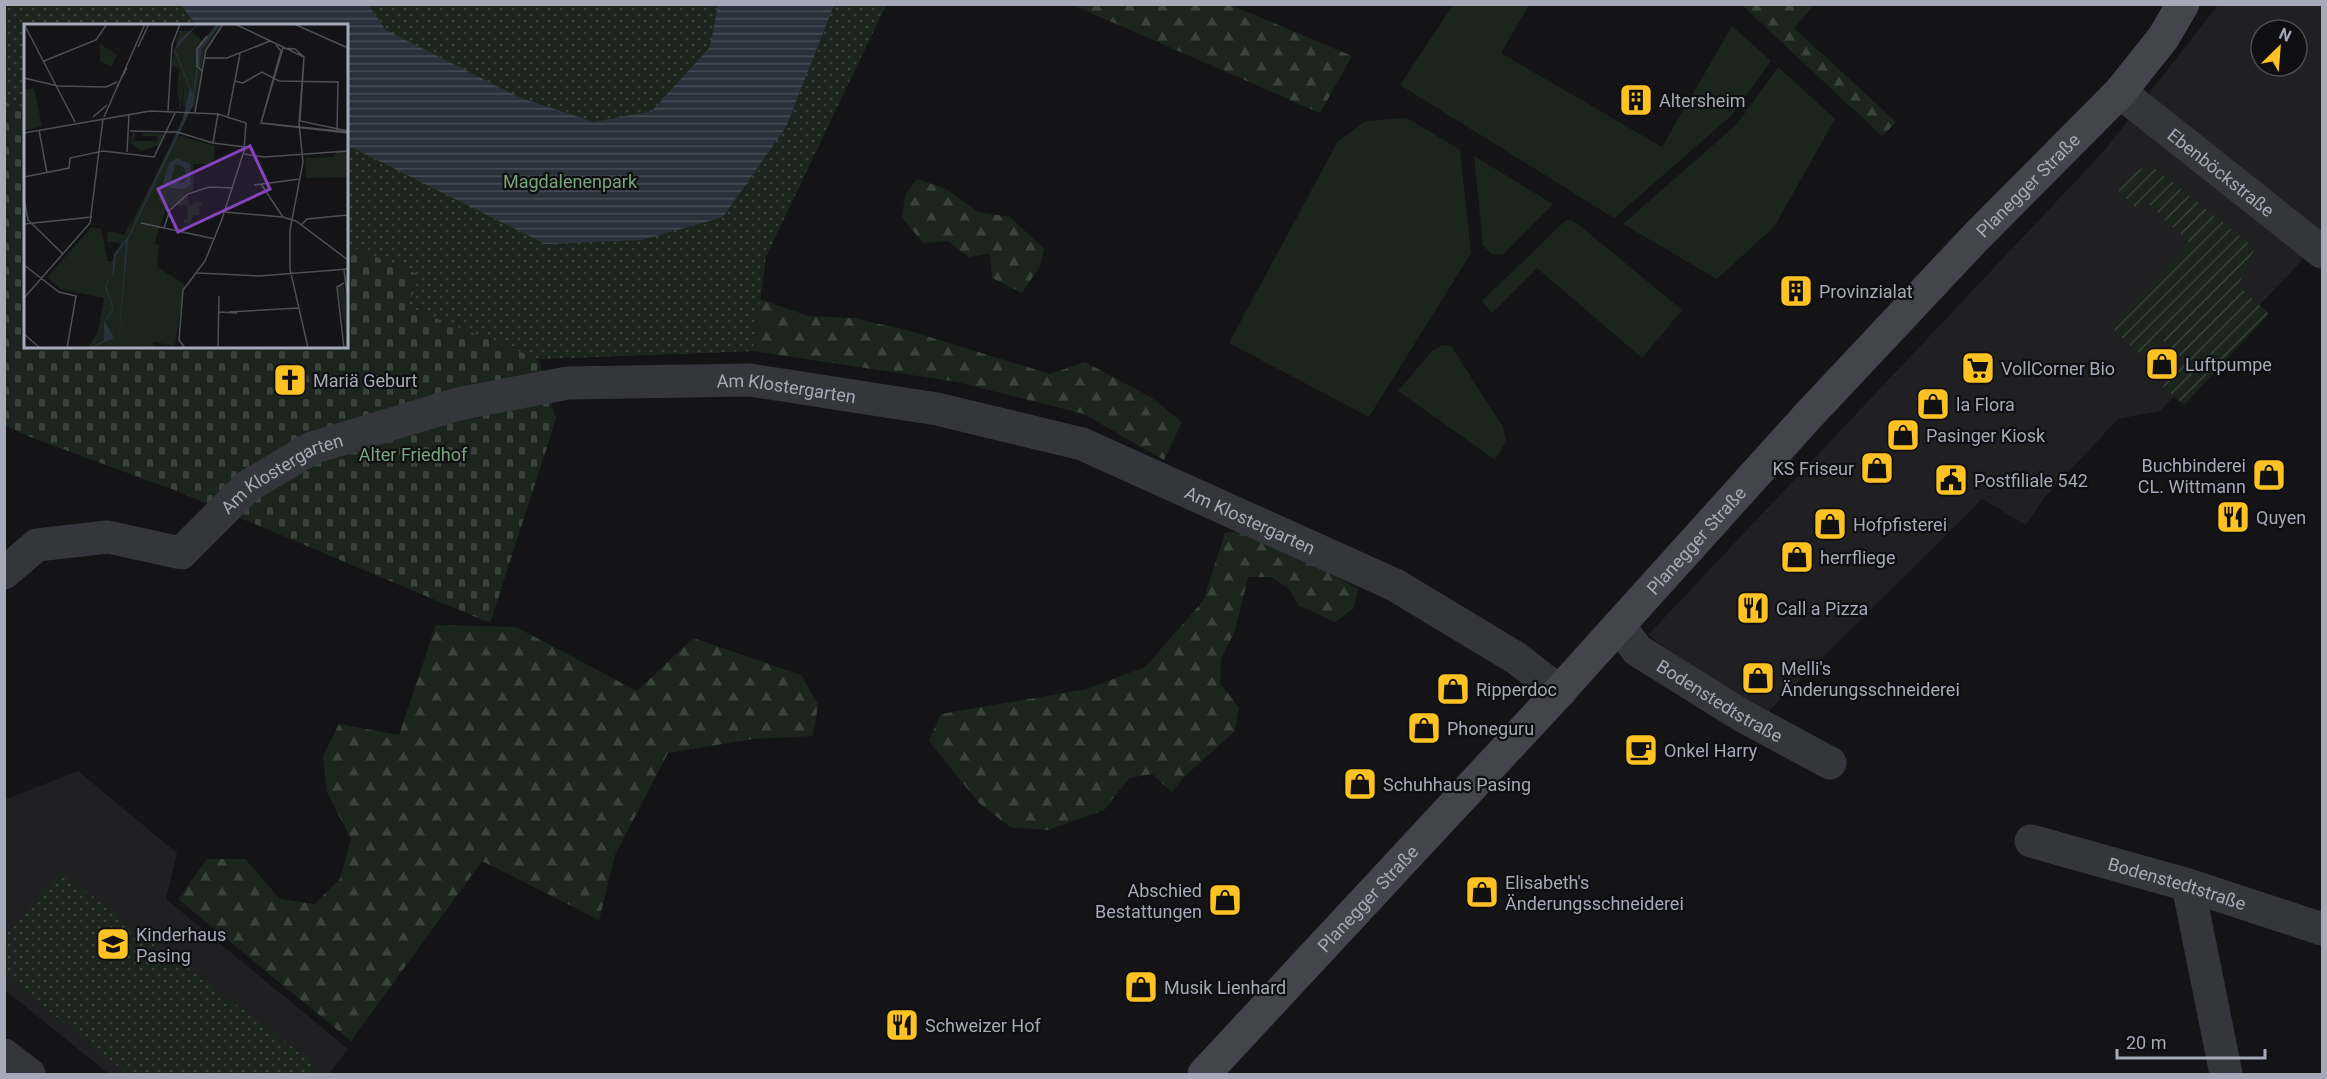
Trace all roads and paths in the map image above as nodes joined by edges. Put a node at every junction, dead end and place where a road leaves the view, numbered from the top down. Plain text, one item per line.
1 (2184, 4) edge
2 (2120, 92) junction
3 (2322, 252) edge
4 (4, 573) edge
5 (1619, 626) junction
6 (1560, 692) junction
7 (1830, 763) dead end
8 (2031, 841) dead end
9 (2188, 885) junction
10 (2322, 929) edge
11 (4, 1055) edge
12 (29, 1074) edge
13 (1204, 1074) edge
14 (2226, 1074) edge

1 - 2 main road, Planegger Straße
2 - 3 street, Ebenböckstraße
2 - 5 main road, Planegger Straße
4 - 6 street, Am Klostergarten
5 - 6 main road, Planegger Straße
5 - 7 street, Bodenstedtstraße
6 - 13 main road, Planegger Straße
8 - 9 street, Bodenstedtstraße
9 - 10 street, Bodenstedtstraße
9 - 14 street
11 - 12 street

